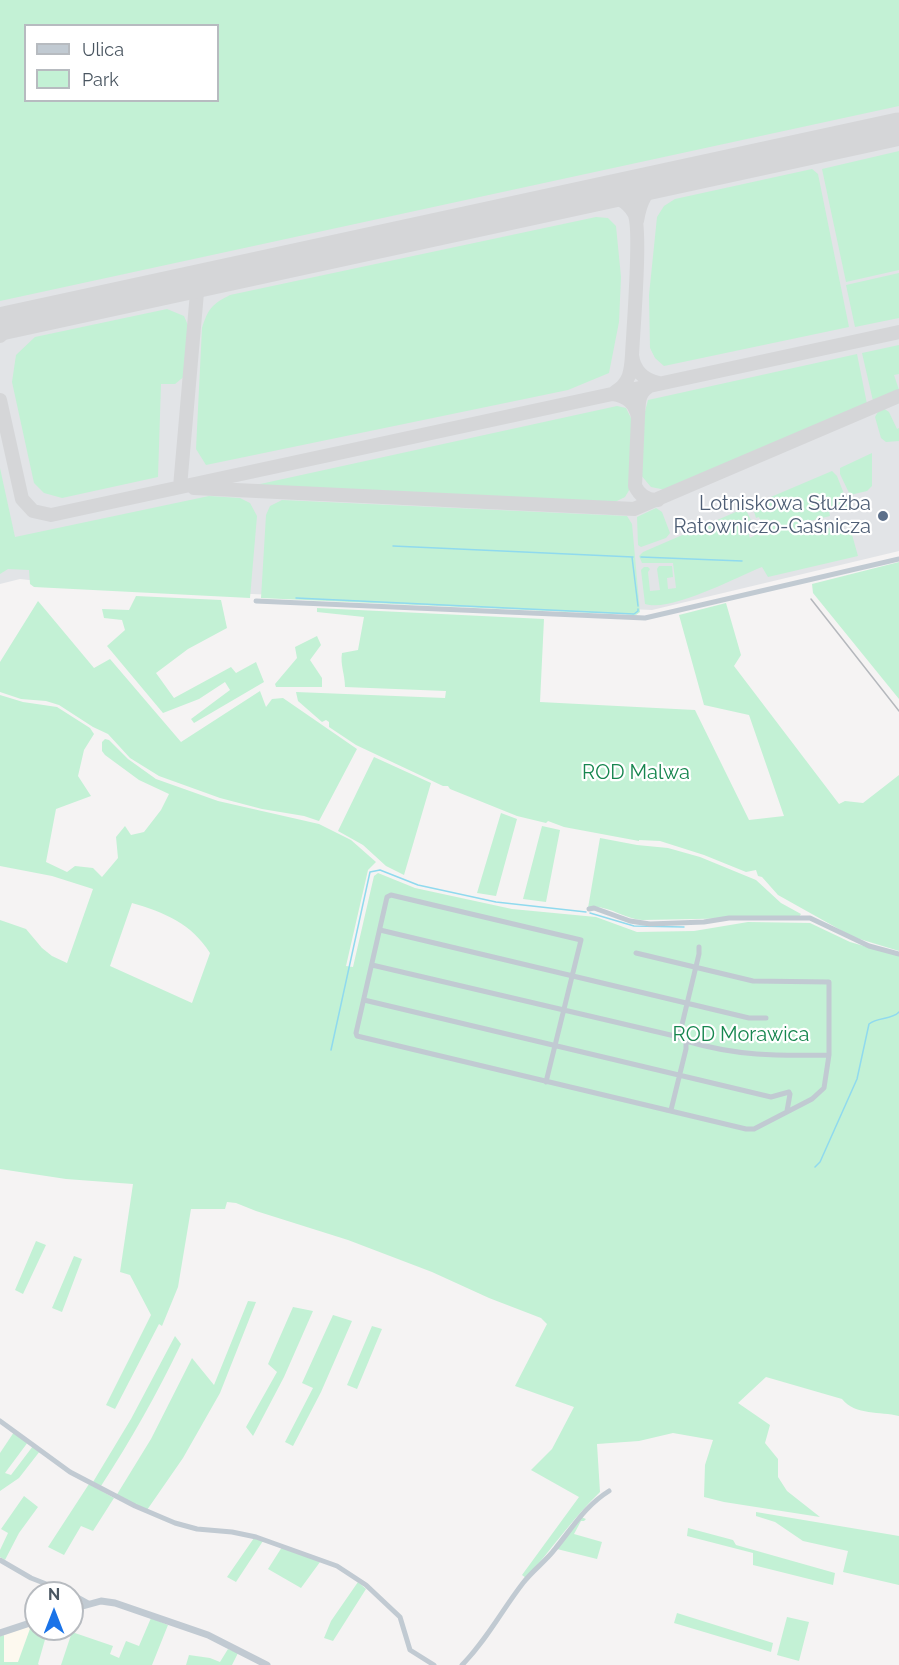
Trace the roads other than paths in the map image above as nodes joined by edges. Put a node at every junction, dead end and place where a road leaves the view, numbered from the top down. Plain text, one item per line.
1 (899, 559) edge
2 (256, 601) dead end
3 (589, 909) dead end
4 (380, 930) junction
5 (699, 947) dead end
6 (636, 953) dead end
7 (899, 954) edge
8 (372, 965) junction
9 (696, 967) junction
10 (572, 975) junction
11 (364, 1000) junction
12 (688, 1003) junction
13 (563, 1010) junction
14 (766, 1018) dead end
15 (679, 1037) junction
16 (686, 1041) junction
17 (555, 1047) junction
18 (829, 1055) junction
19 (680, 1076) junction
20 (546, 1082) junction
21 (671, 1110) junction
22 (787, 1111) junction
23 (0, 1421) edge
24 (609, 1491) dead end
25 (0, 1560) edge
26 (38, 1581) edge
27 (84, 1601) edge
28 (90, 1604) junction
29 (84, 1606) edge
30 (24, 1624) edge
31 (0, 1633) edge
32 (267, 1665) edge
33 (434, 1665) edge
34 (462, 1665) edge

1 - 2 street
3 - 7 street
4 - 8 street
4 - 10 street
4 - 10 street
5 - 9 street
6 - 9 street
8 - 11 street
8 - 13 street
9 - 12 street
9 - 18 street
10 - 12 street
10 - 13 street
11 - 17 street
11 - 20 street
12 - 14 street
12 - 15 street
13 - 15 street
13 - 17 street
15 - 16 street
16 - 18 street
16 - 19 street
17 - 19 street
17 - 20 street
18 - 22 street
19 - 21 street
19 - 22 street
20 - 21 street
21 - 22 street
23 - 33 street
24 - 34 street
25 - 26 street
27 - 28 street
28 - 29 street
28 - 32 street
30 - 31 street

